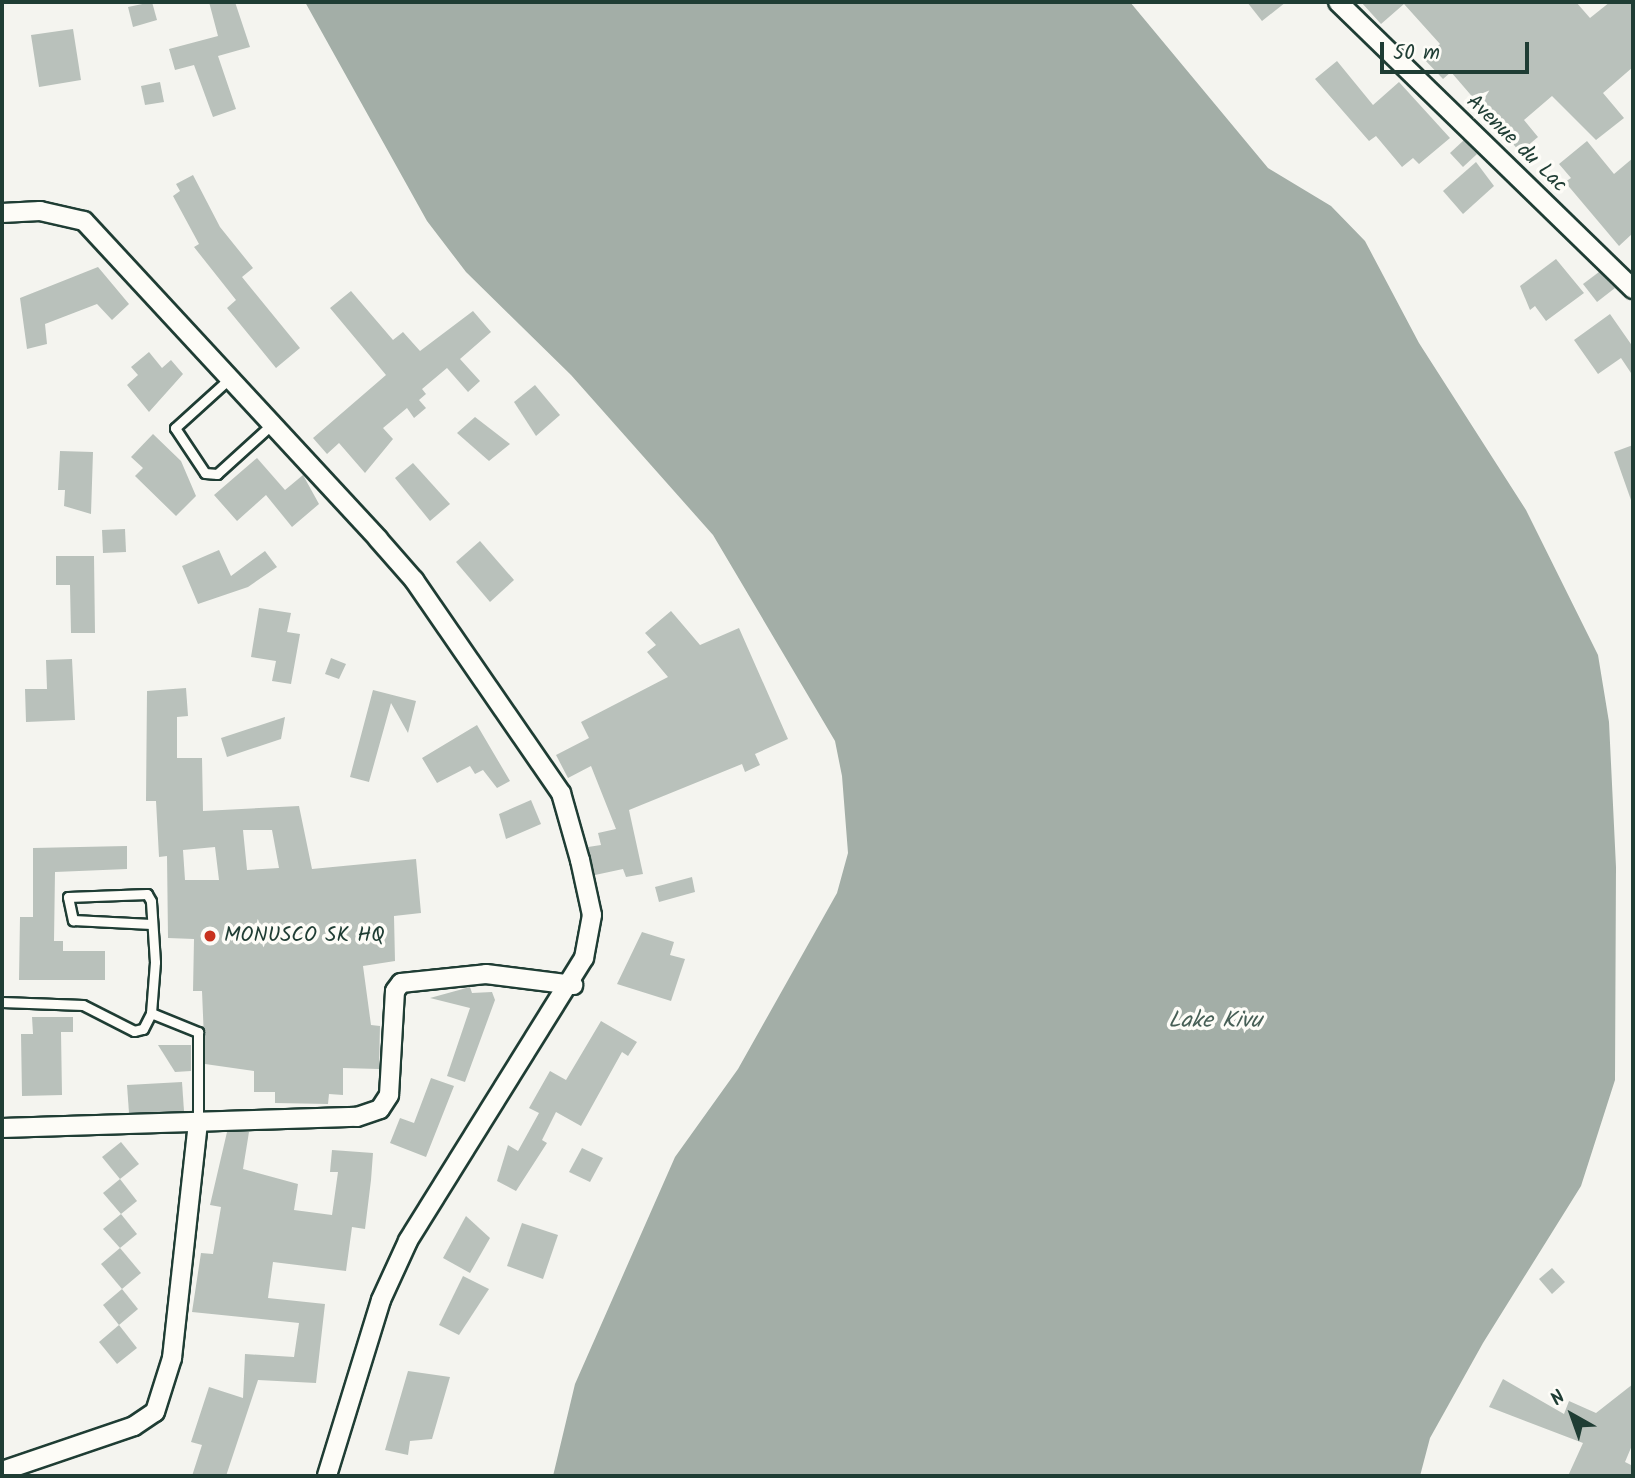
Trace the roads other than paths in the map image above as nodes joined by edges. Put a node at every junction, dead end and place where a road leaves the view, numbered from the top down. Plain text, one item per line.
1 (1338, 2) edge
2 (2, 213) edge
3 (1633, 289) edge
4 (229, 379) junction
5 (270, 426) junction
6 (151, 924) junction
7 (573, 985) junction
8 (2, 1002) edge
9 (152, 1013) junction
10 (198, 1123) junction
11 (2, 1128) edge
12 (2, 1471) edge
13 (327, 1476) edge

1 - 3 street, Avenue du Lac
2 - 4 street
4 - 5 street
4 - 5 lane
5 - 7 street
6 - 6 lane
6 - 9 lane
7 - 10 street
7 - 13 street
8 - 9 lane
9 - 10 lane
10 - 11 street
10 - 12 street

